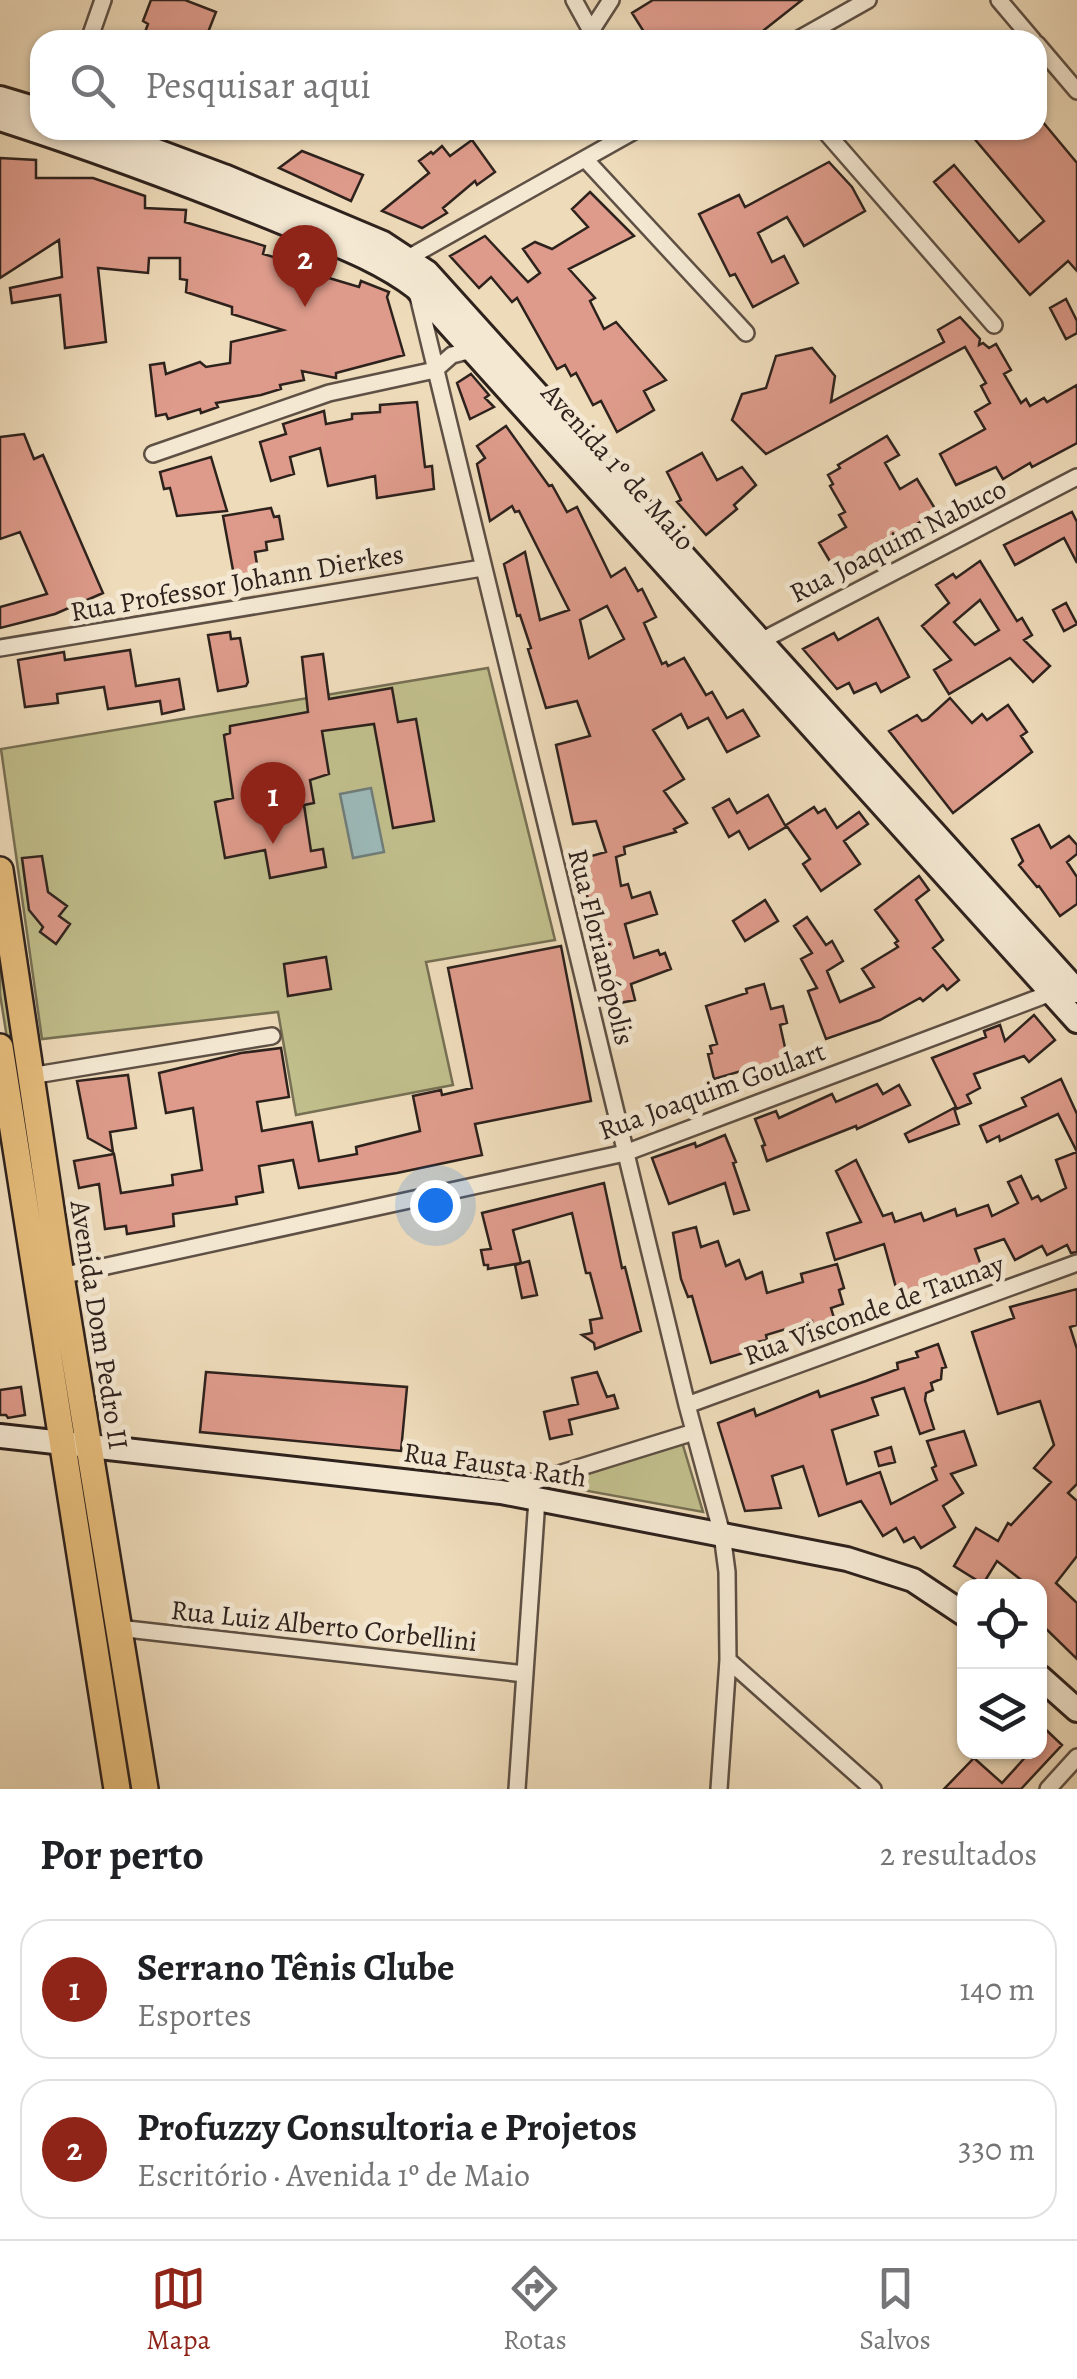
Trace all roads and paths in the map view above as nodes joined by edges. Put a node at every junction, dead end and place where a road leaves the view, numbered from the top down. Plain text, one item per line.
1 (103, 0) edge
2 (574, 0) edge
3 (612, 0) edge
4 (868, 0) edge
5 (1000, 0) edge
6 (92, 30) edge
7 (591, 30) edge
8 (597, 30) edge
9 (815, 30) edge
10 (1025, 30) edge
11 (1047, 56) edge
12 (1077, 91) edge
13 (0, 98) edge
14 (30, 107) edge
15 (0, 119) edge
16 (30, 127) edge
17 (76, 140) edge
18 (122, 140) edge
19 (618, 140) edge
20 (833, 140) edge
21 (585, 158) junction
22 (220, 186) junction
23 (408, 258) junction
24 (416, 288) junction
25 (994, 325) dead end
26 (746, 333) dead end
27 (472, 350) junction
28 (435, 370) junction
29 (153, 454) dead end
30 (1077, 477) edge
31 (482, 568) junction
32 (752, 646) junction
33 (0, 648) edge
34 (0, 870) edge
35 (1070, 988) edge
36 (1077, 1021) edge
37 (272, 1036) dead end
38 (0, 1047) edge
39 (30, 1076) junction
40 (626, 1153) junction
41 (1077, 1264) edge
42 (61, 1276) junction
43 (687, 1404) junction
44 (694, 1432) junction
45 (0, 1436) edge
46 (76, 1444) junction
47 (501, 1492) junction
48 (537, 1499) junction
49 (722, 1534) junction
50 (957, 1609) edge
51 (118, 1628) junction
52 (728, 1660) junction
53 (525, 1674) junction
54 (1047, 1683) edge
55 (1077, 1710) edge
56 (1077, 1756) edge
57 (117, 1789) edge
58 (144, 1789) edge
59 (517, 1789) edge
60 (719, 1789) edge
61 (873, 1789) edge
62 (1048, 1789) edge

1 - 6 street
2 - 7 street
3 - 8 street
4 - 9 street
5 - 10 street
11 - 12 street
13 - 14 main road
15 - 16 main road, Avenida 1º de Maio
17 - 22 main road, Avenida 1º de Maio
18 - 22 main road, Avenida 1º de Maio
19 - 21 street
20 - 25 street
21 - 23 street
21 - 26 street
22 - 23 main road, Avenida 1º de Maio
22 - 24 main road, Avenida 1º de Maio
23 - 24 main road
23 - 32 main road, Avenida 1º de Maio
24 - 27 main road, Avenida 1º de Maio
24 - 28 street, Rua Florianópolis
27 - 28 street
27 - 32 main road, Avenida 1º de Maio
28 - 29 street
28 - 31 street, Rua Florianópolis
30 - 32 street, Rua Joaquim Nabuco
31 - 33 street, Rua Professor Johann Dierkes
31 - 40 street, Rua Florianópolis
32 - 35 main road, Avenida 1º de Maio
34 - 39 main road, Avenida Dom Pedro II
35 - 36 main road, Avenida 1º de Maio
35 - 40 street, Rua Joaquim Goulart
37 - 39 street
38 - 46 main road, Avenida Dom Pedro II
39 - 42 main road, Avenida Dom Pedro II
40 - 42 street, Rua Joaquim Goulart
40 - 43 street, Rua Florianópolis
41 - 43 street, Rua Visconde de Taunay
42 - 46 main road, Avenida Dom Pedro II
43 - 44 street, Rua Florianópolis
44 - 47 street
44 - 49 street, Rua Florianópolis
45 - 46 main road, Rua Fausta Rath
46 - 47 main road, Rua Fausta Rath
46 - 51 main road, Avenida Dom Pedro II
46 - 57 main road, Avenida Dom Pedro II
47 - 48 main road, Rua Fausta Rath
48 - 49 main road, Rua Fausta Rath
48 - 53 street
49 - 50 main road, Rua Fausta Rath
49 - 52 street, Rua Florianópolis
51 - 53 street, Rua Luiz Alberto Corbellini
51 - 58 main road, Avenida Dom Pedro II
52 - 60 street, Rua Florianópolis
52 - 61 street
53 - 59 street
54 - 55 main road
56 - 62 street

